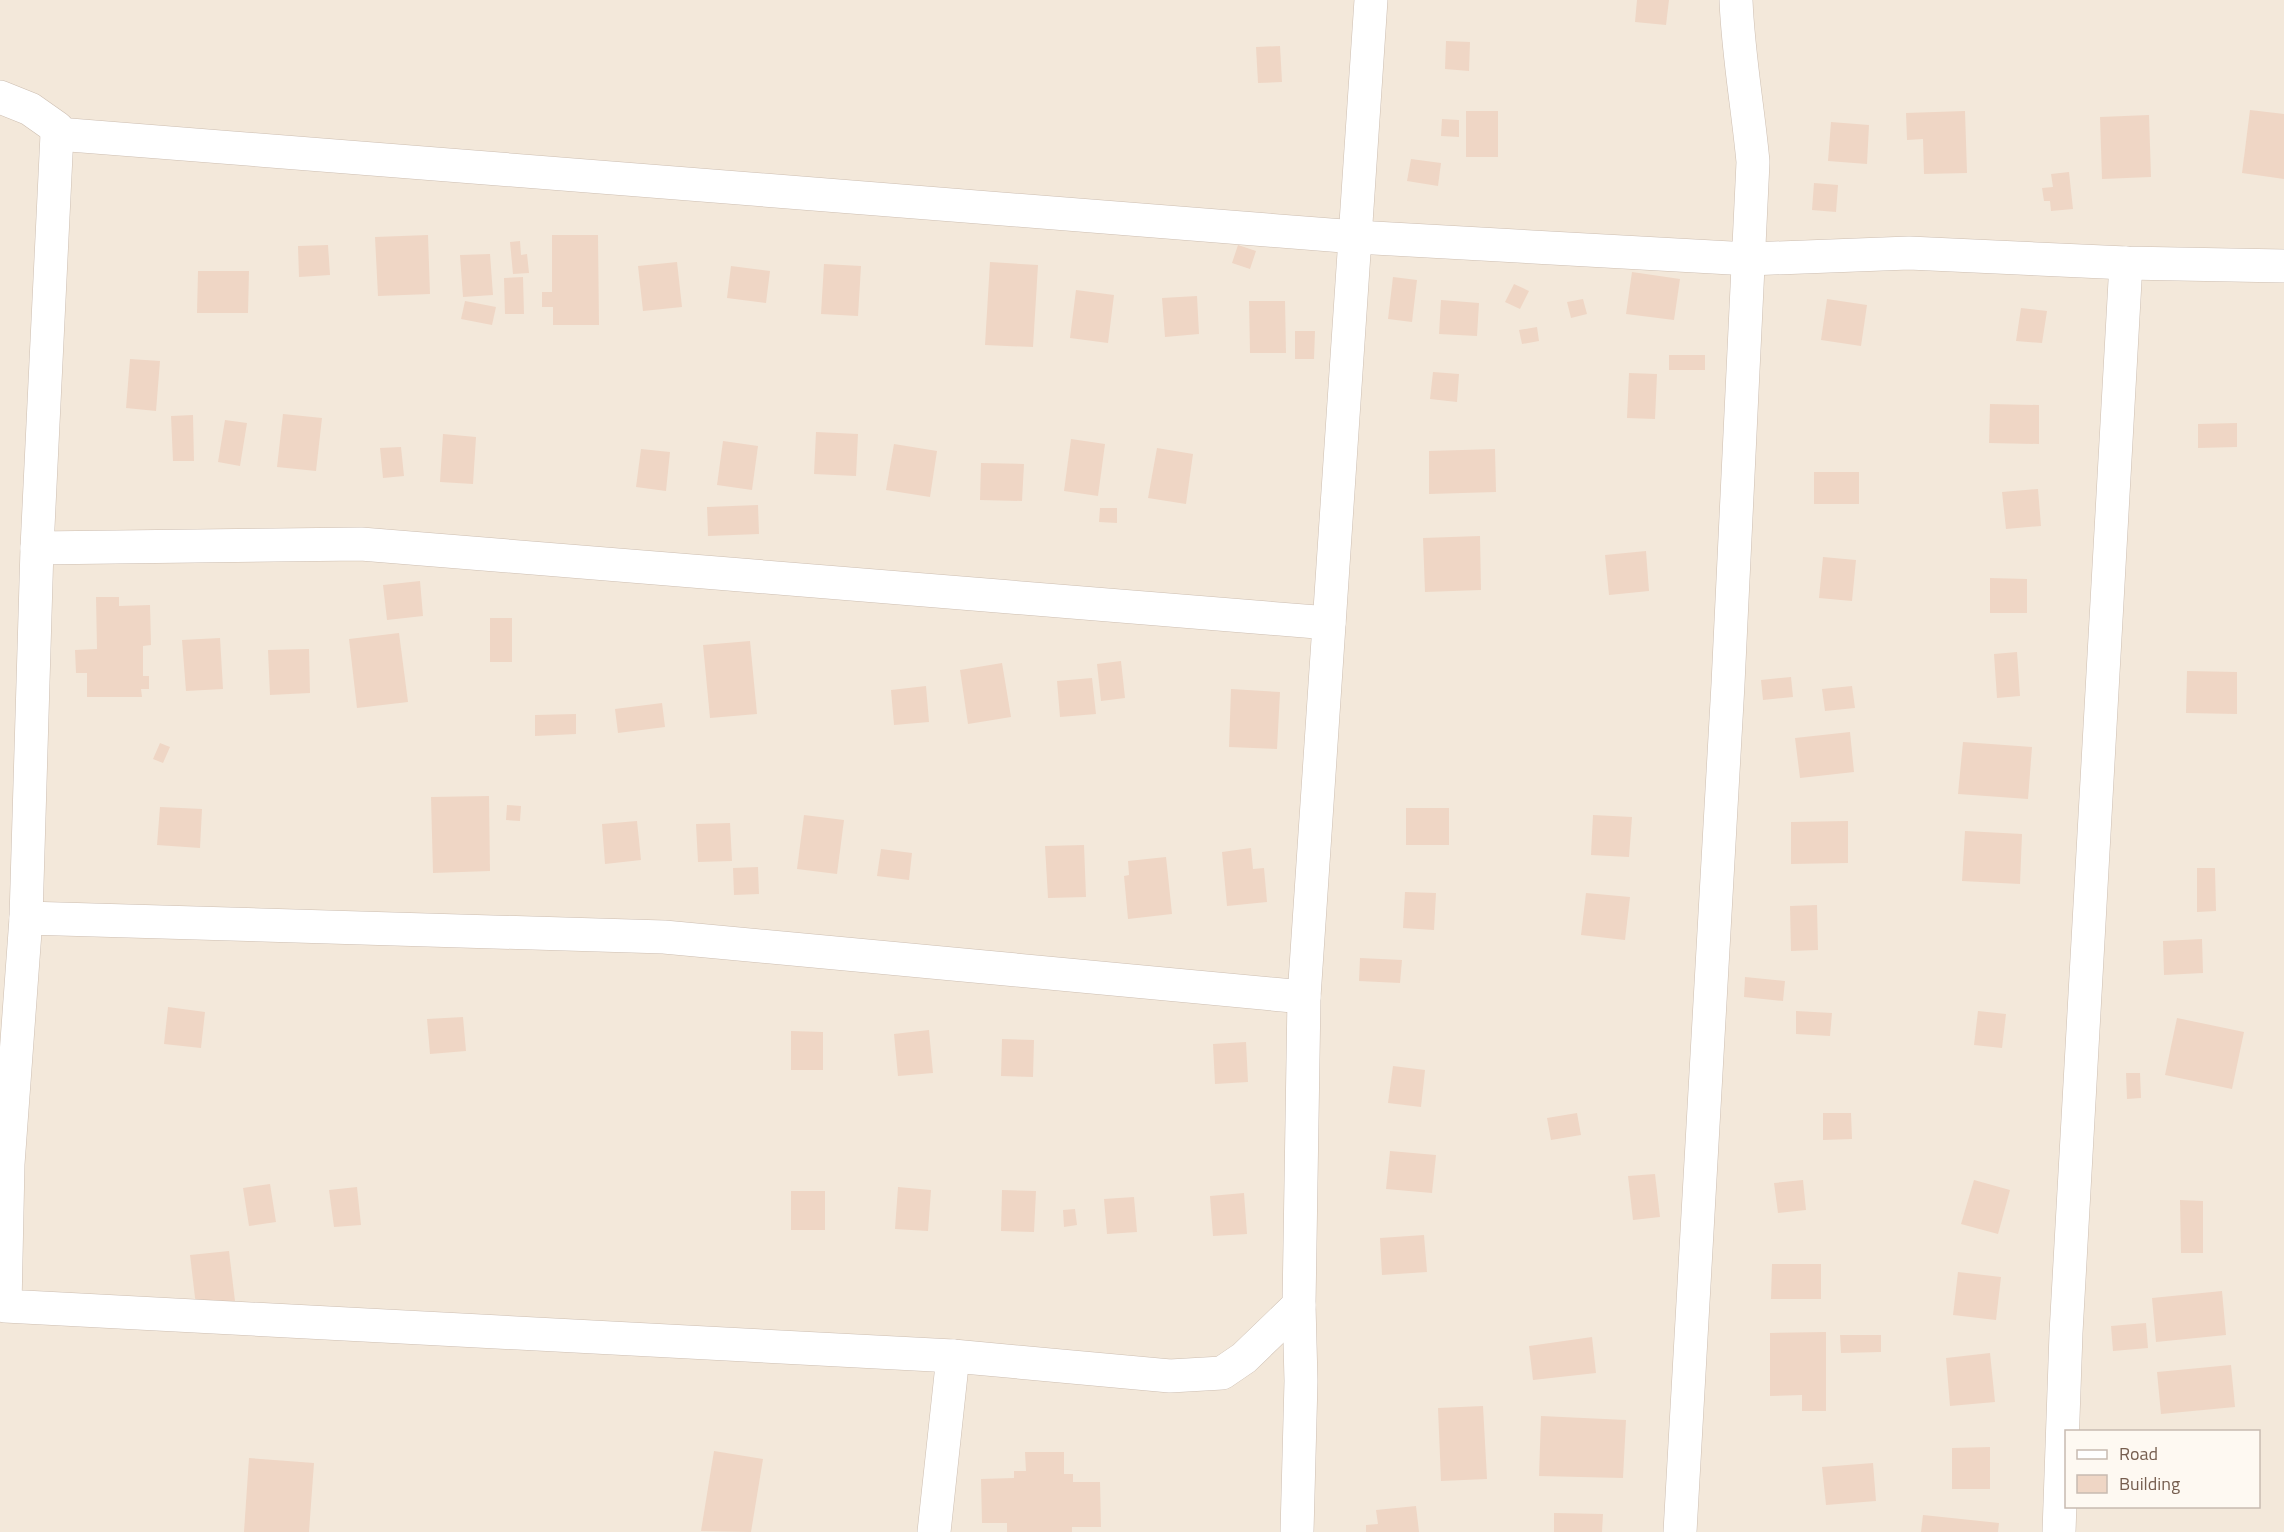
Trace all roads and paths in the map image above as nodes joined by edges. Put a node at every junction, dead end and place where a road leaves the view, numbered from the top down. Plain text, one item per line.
1 (1371, 0) edge
2 (1736, 0) edge
3 (0, 97) edge
4 (57, 134) junction
5 (1356, 237) junction
6 (1749, 259) junction
7 (2126, 263) junction
8 (2284, 266) edge
9 (37, 548) junction
10 (1329, 623) junction
11 (26, 918) junction
12 (1304, 998) junction
13 (1299, 1305) junction
14 (2, 1312) edge
15 (953, 1356) junction
16 (934, 1532) edge
17 (1297, 1532) edge
18 (1680, 1532) edge
19 (2059, 1532) edge

1 - 5 street
2 - 6 street
3 - 4 street
4 - 5 street
4 - 9 street
5 - 6 street
5 - 10 street
6 - 7 street
6 - 18 street
7 - 8 street
7 - 19 street
9 - 10 street
9 - 11 street
10 - 12 street
11 - 12 street
11 - 14 street
12 - 13 street
13 - 15 street
13 - 17 street
14 - 15 street
15 - 16 street

